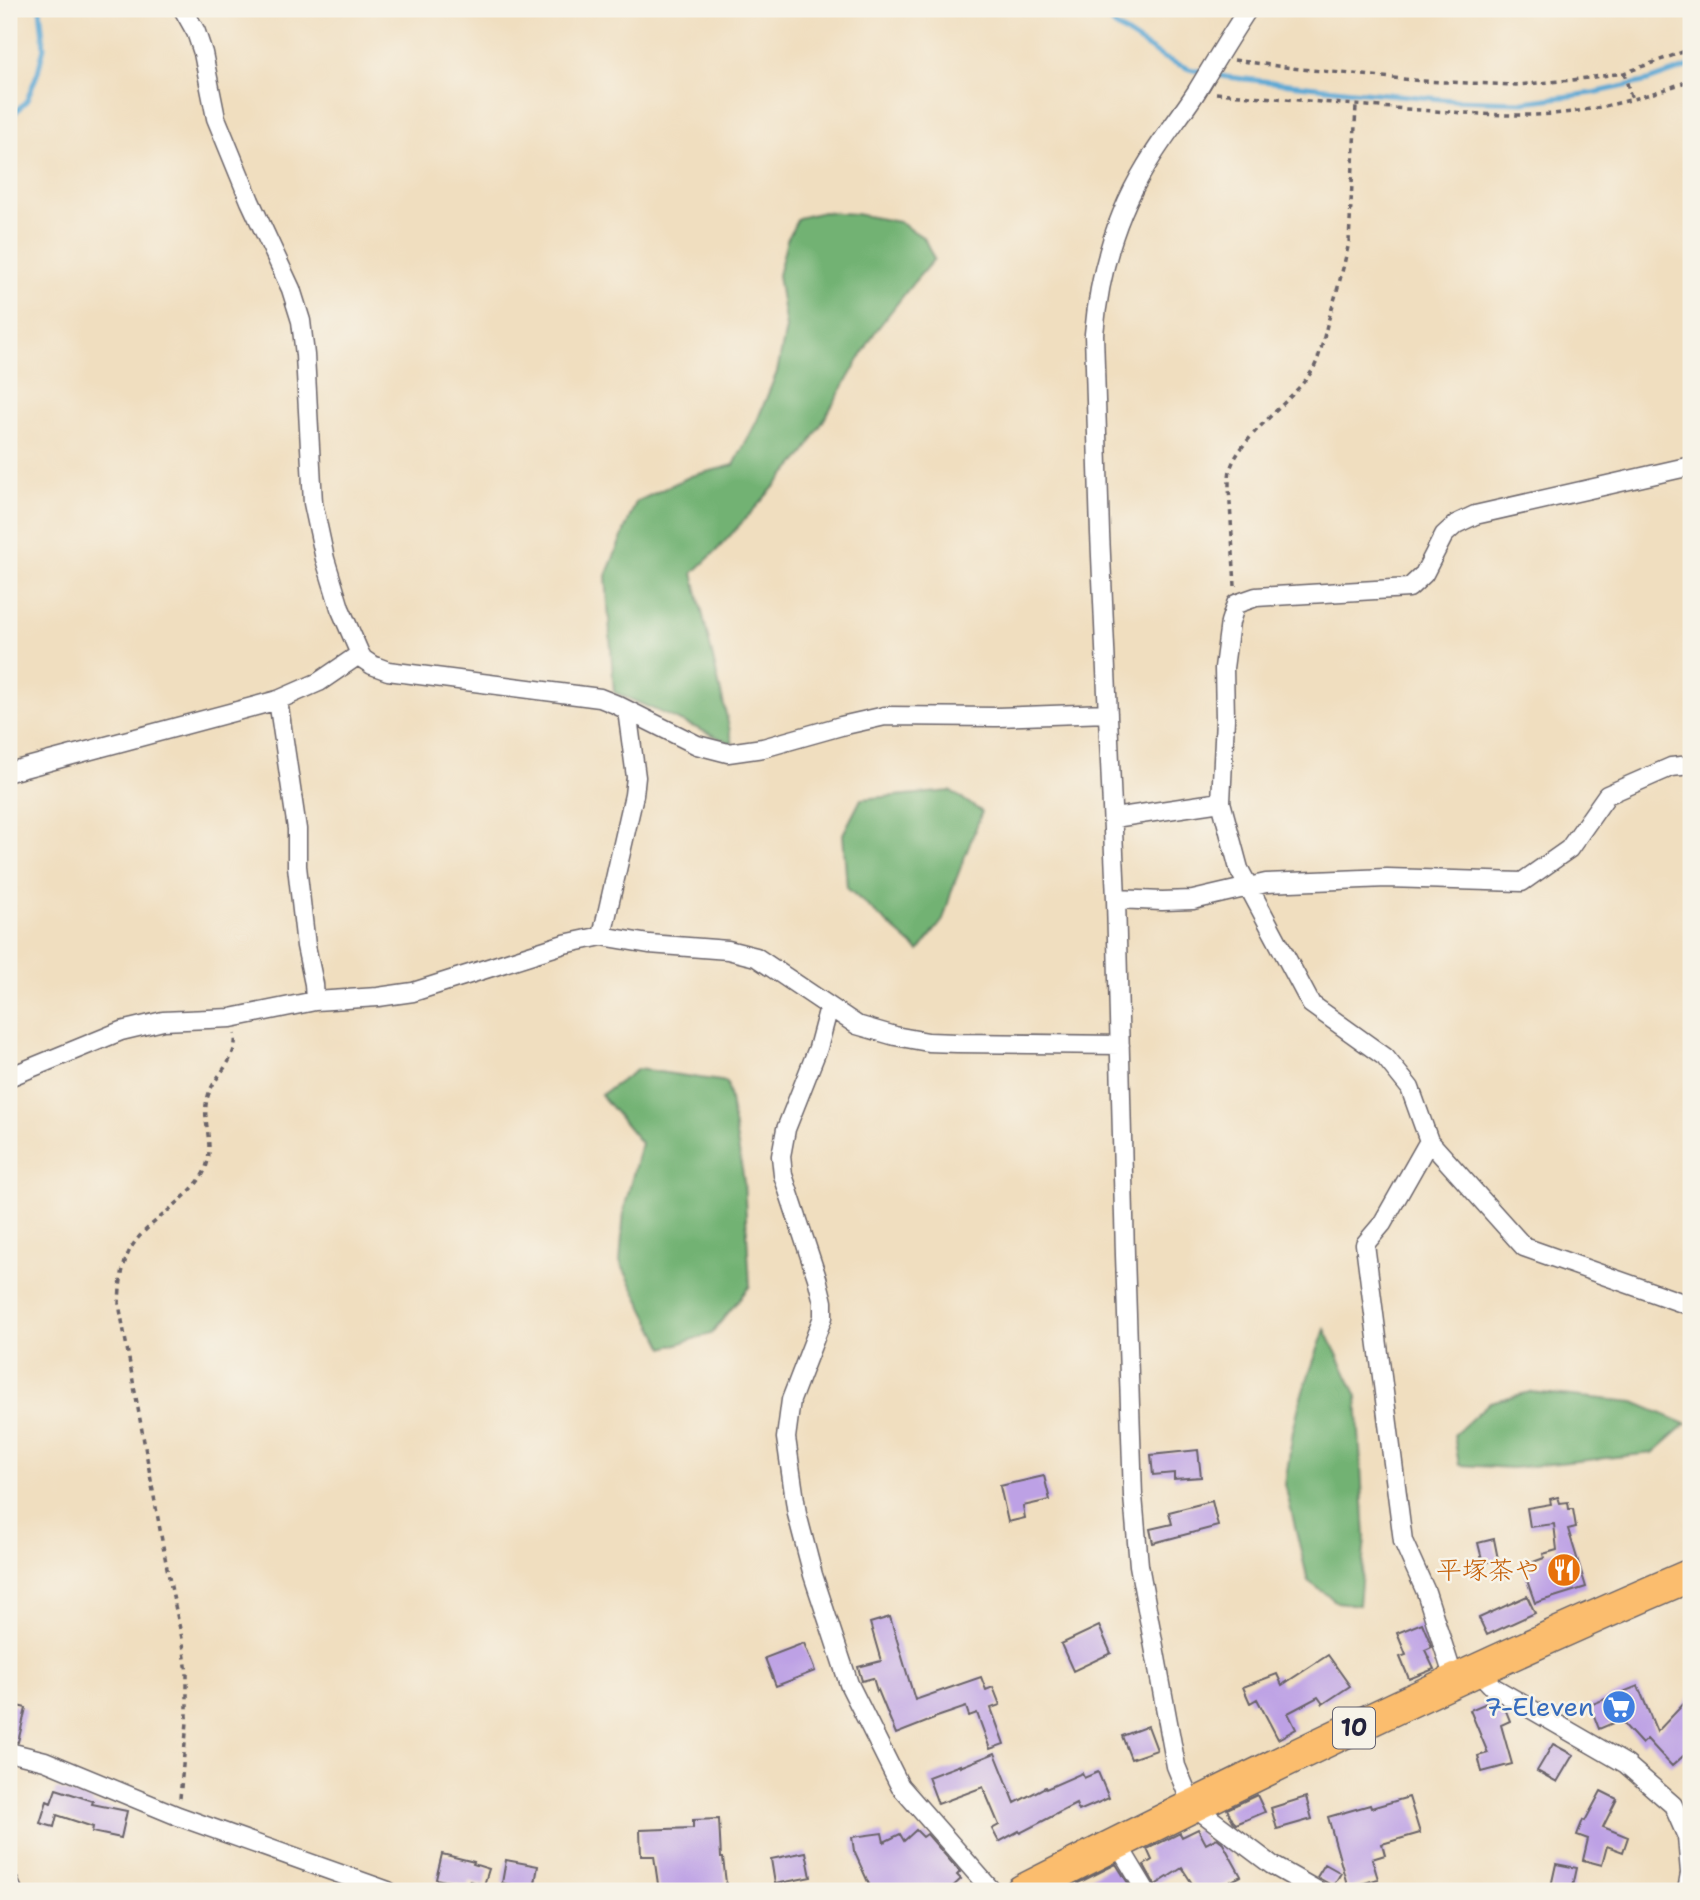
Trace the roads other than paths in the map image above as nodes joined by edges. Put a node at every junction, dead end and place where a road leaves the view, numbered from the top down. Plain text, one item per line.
1 (183, 9) edge
2 (1248, 9) edge
3 (1691, 466) edge
4 (360, 654) junction
5 (278, 700) junction
6 (627, 710) junction
7 (1108, 713) junction
8 (1691, 765) edge
9 (9, 772) edge
10 (1221, 802) junction
11 (1114, 818) junction
12 (1248, 887) junction
13 (1116, 899) junction
14 (602, 936) junction
15 (315, 1001) junction
16 (829, 1007) junction
17 (1120, 1045) junction
18 (9, 1077) edge
19 (1429, 1141) junction
20 (1691, 1307) edge
21 (1691, 1575) edge
22 (1466, 1675) junction
23 (9, 1752) edge
24 (1192, 1805) junction
25 (1117, 1843) junction
26 (9, 1882) edge
27 (13, 1891) edge
28 (388, 1891) edge
29 (992, 1891) edge
30 (1022, 1891) edge
31 (1146, 1891) edge
32 (1318, 1891) edge
33 (1688, 1891) edge

1 - 4 street
2 - 7 street
3 - 10 street
4 - 5 street
4 - 6 street
5 - 9 street
5 - 15 street
6 - 7 street
6 - 14 street
7 - 11 street
8 - 12 street
10 - 11 street
10 - 12 street
11 - 13 street
12 - 13 street
12 - 19 street
13 - 17 street
14 - 15 street
14 - 16 street
15 - 18 street
16 - 17 street
16 - 29 street
17 - 24 street
19 - 20 street
19 - 22 street
21 - 22 highway, 10
22 - 24 highway, 10
22 - 33 street
23 - 28 street
24 - 25 highway, 10
24 - 32 street
25 - 30 highway, 10
25 - 31 street
26 - 27 street

